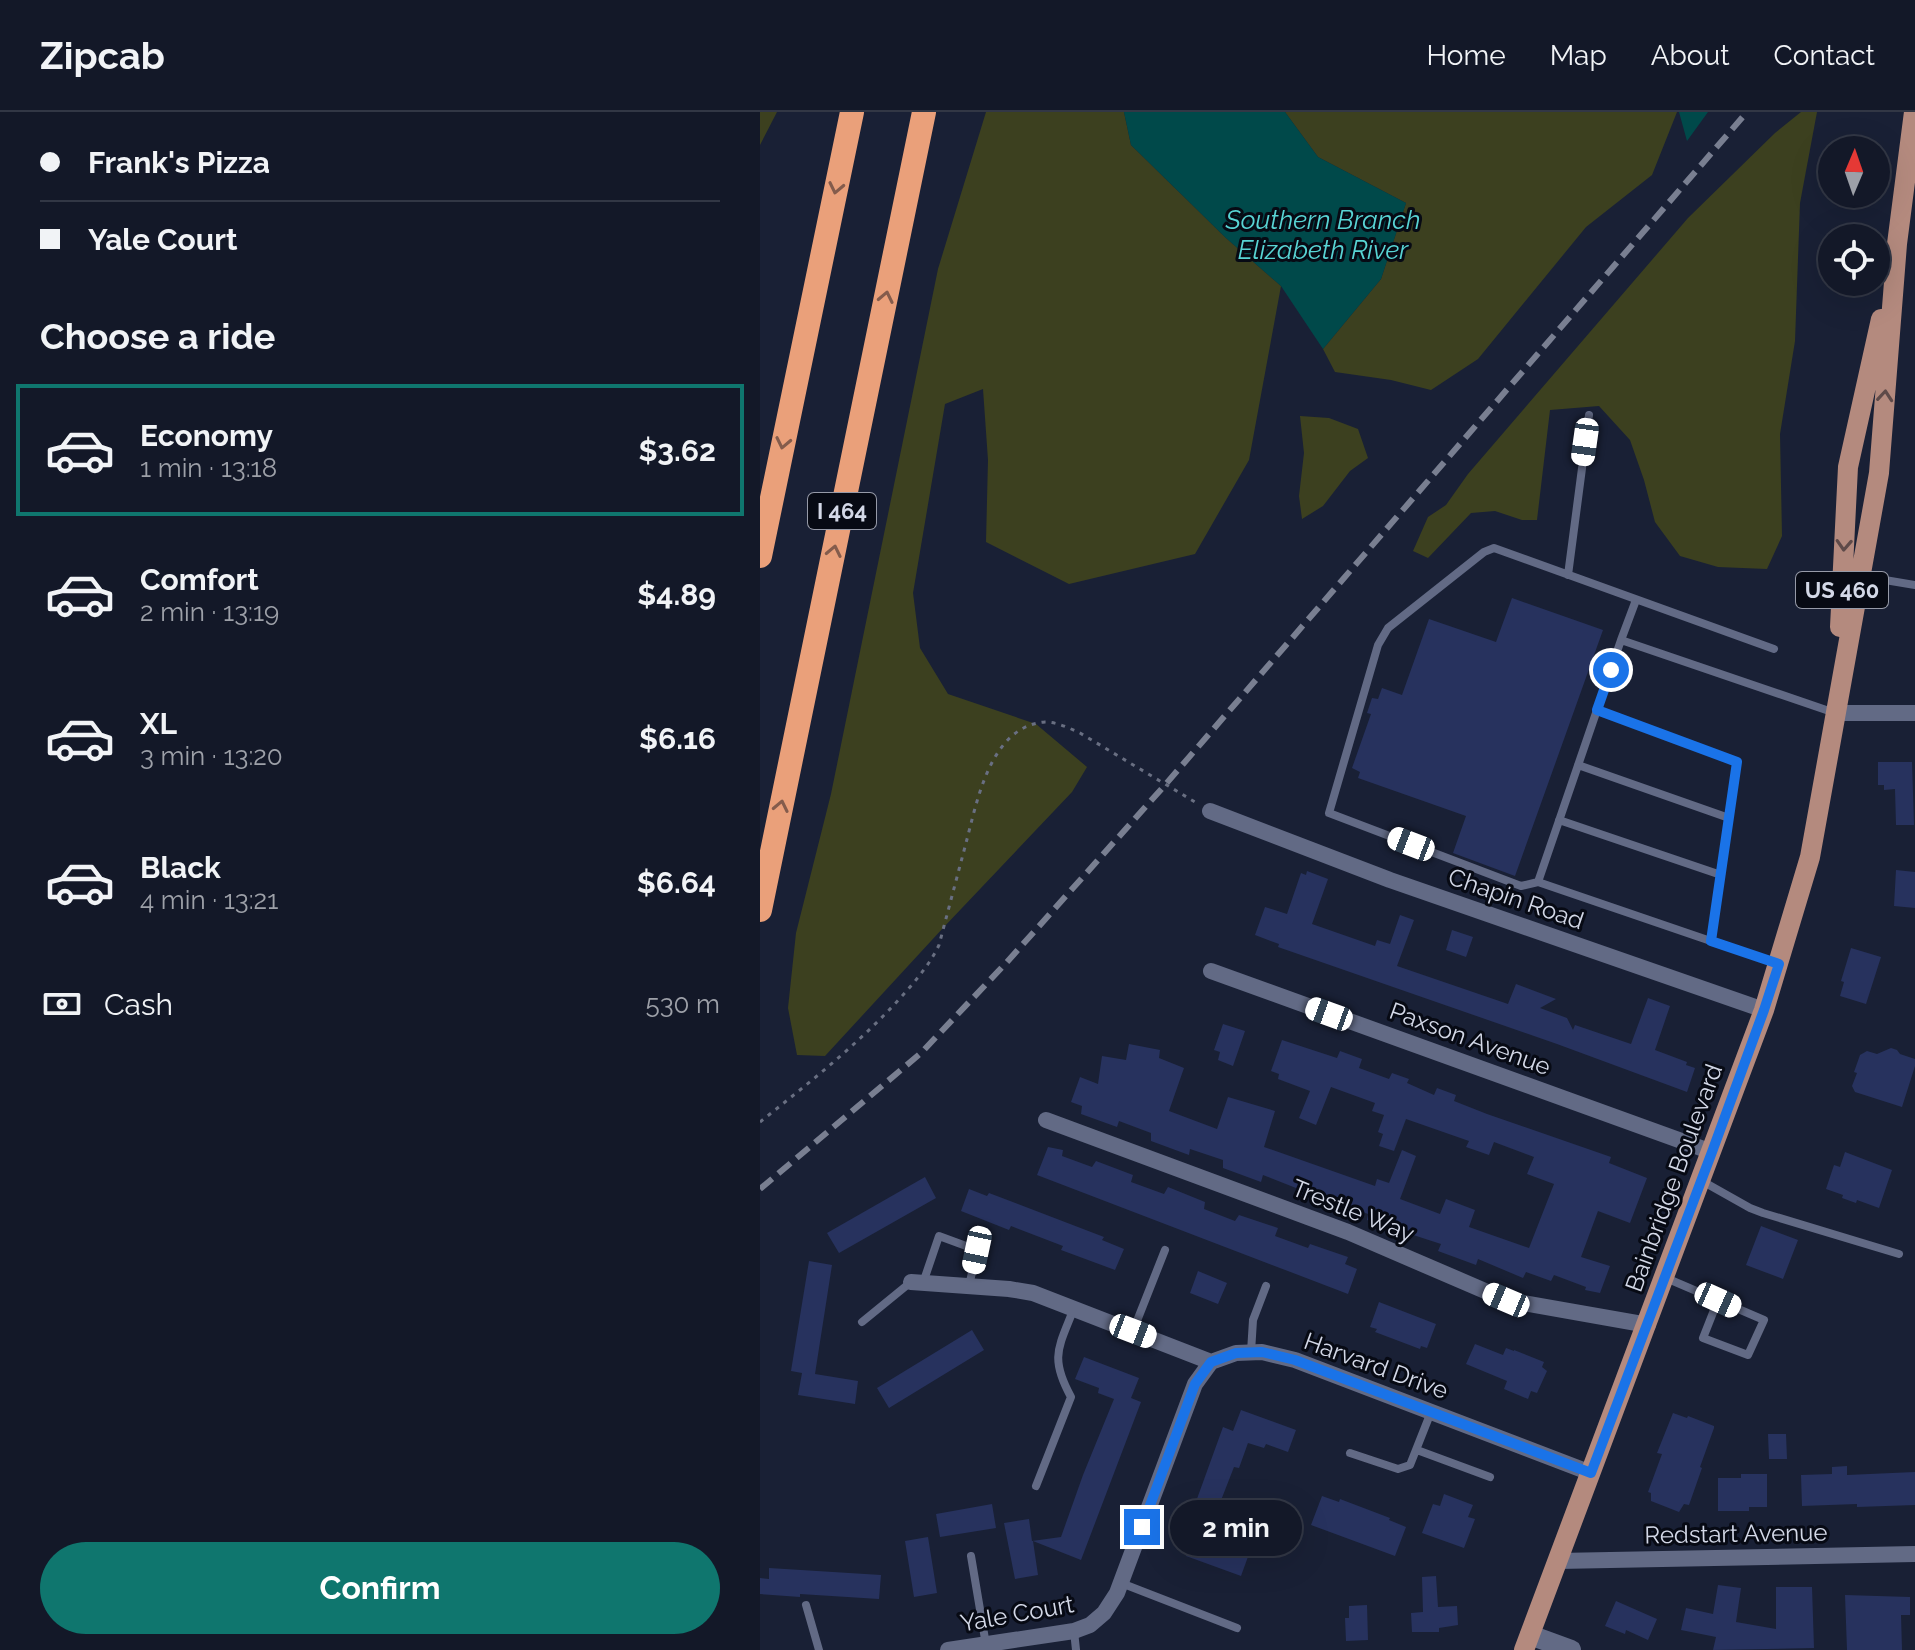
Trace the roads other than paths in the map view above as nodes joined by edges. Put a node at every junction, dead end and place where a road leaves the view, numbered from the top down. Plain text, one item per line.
1 (852, 112) edge
2 (924, 112) edge
3 (1914, 112) edge
4 (1897, 244) junction
5 (1589, 415) dead end
6 (760, 556) edge
7 (1568, 575) junction
8 (1860, 576) junction
9 (1915, 585) edge
10 (1636, 600) junction
11 (1621, 640) junction
12 (1774, 649) dead end
13 (1597, 710) junction
14 (1835, 713) junction
15 (1915, 713) edge
16 (1578, 765) junction
17 (1210, 811) road end
18 (1729, 818) junction
19 (1559, 820) junction
20 (1721, 875) junction
21 (1538, 882) junction
22 (760, 910) edge
23 (1711, 941) junction
24 (1779, 964) junction
25 (1211, 971) dead end
26 (1764, 1010) junction
27 (1046, 1120) dead end
28 (1712, 1152) junction
29 (1702, 1181) junction
30 (1165, 1250) dead end
31 (1899, 1254) dead end
32 (1666, 1277) junction
33 (917, 1282) junction
34 (969, 1286) junction
35 (1266, 1286) dead end
36 (1718, 1300) junction
37 (1074, 1308) junction
38 (862, 1322) dead end
39 (1648, 1325) junction
40 (1133, 1331) junction
41 (1251, 1352) junction
42 (1211, 1362) junction
43 (1431, 1412) junction
44 (1417, 1450) junction
45 (1350, 1453) dead end
46 (1591, 1473) junction
47 (1490, 1477) dead end
48 (1036, 1486) dead end
49 (1915, 1554) edge
50 (971, 1556) dead end
51 (1558, 1561) junction
52 (1121, 1583) junction
53 (806, 1605) dead end
54 (1237, 1628) dead end
55 (1074, 1631) junction
56 (1527, 1642) edge
57 (986, 1645) junction
58 (819, 1650) edge
59 (948, 1650) edge
60 (1076, 1650) edge
61 (1571, 1650) edge

1 -> 6 highway, I 464
22 -> 2 highway, I 464
3 - 4 main road, Bainbridge Boulevard / US 460
8 -> 4 main road, Bainbridge Boulevard / US 460
4 -> 14 main road, Bainbridge Boulevard / US 460
5 - 7 lane
7 - 10 lane
7 - 21 lane
8 - 9 lane
8 - 14 main road, Bainbridge Boulevard / US 460
10 - 11 lane
10 - 12 lane
11 - 13 lane
11 - 14 lane
13 - 16 lane
13 - 18 lane
14 - 15 street
14 - 24 main road, Bainbridge Boulevard / US 460
16 - 18 lane
16 - 19 lane
17 - 26 street, Chapin Road
18 - 20 lane
19 - 20 lane
19 - 21 lane
20 - 23 lane
21 - 23 lane
23 - 24 lane
24 - 26 main road, Bainbridge Boulevard / US 460
25 - 28 street, Paxson Avenue
26 - 28 main road, Bainbridge Boulevard / US 460
27 - 39 street, Trestle Way
28 - 29 main road, Bainbridge Boulevard / US 460
29 - 31 lane
29 - 32 main road, Bainbridge Boulevard / US 460
30 - 40 lane
32 - 36 lane
32 - 39 main road, Bainbridge Boulevard / US 460
33 - 34 street
33 - 34 lane
33 - 38 lane
34 - 37 street
35 - 41 lane
36 - 36 lane
37 - 40 street
37 - 48 lane
39 - 46 main road, Bainbridge Boulevard / US 460
40 - 42 street
41 - 42 street, Harvard Drive
41 - 43 street, Harvard Drive
42 - 52 street, Yale Court
43 - 44 lane
43 - 46 street, Harvard Drive
44 - 45 lane
44 - 47 lane
46 - 51 main road, Bainbridge Boulevard / US 460
49 - 51 street, Redstart Avenue
50 - 57 lane
51 - 56 main road, Bainbridge Boulevard / US 460
52 - 54 lane
52 - 55 street, Yale Court
53 - 58 lane
55 - 57 street, Yale Court
55 - 60 lane
56 - 61 street
57 - 59 street, Yale Court

